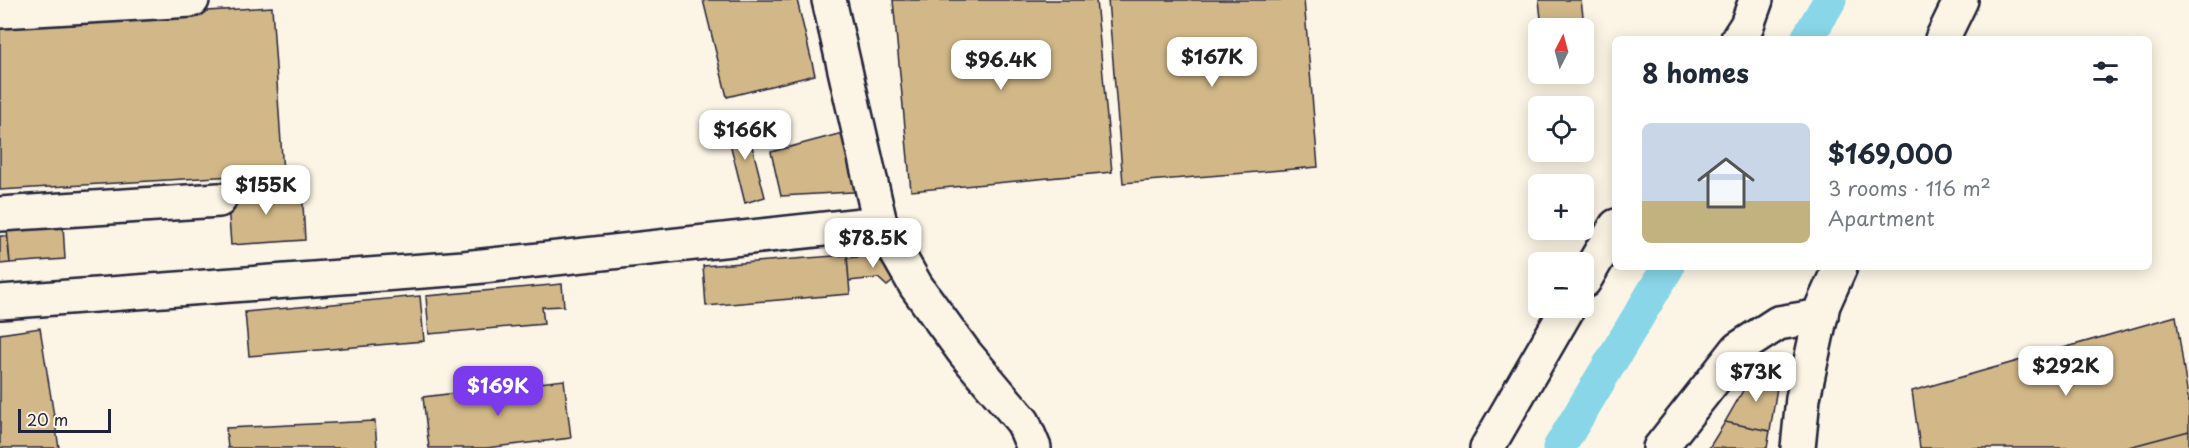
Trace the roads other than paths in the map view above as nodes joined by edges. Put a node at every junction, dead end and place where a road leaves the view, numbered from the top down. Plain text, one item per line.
1 (192, 0) edge
2 (829, 0) edge
3 (1756, 0) edge
4 (1961, 0) edge
5 (0, 11) edge
6 (1740, 36) edge
7 (1943, 36) edge
8 (219, 200) dead end
9 (0, 214) edge
10 (880, 223) junction
11 (1612, 233) edge
12 (1594, 264) edge
13 (1839, 270) edge
14 (0, 302) edge
15 (1821, 316) junction
16 (1562, 318) edge
17 (1034, 448) edge
18 (1487, 448) edge
19 (1660, 448) edge
20 (1798, 448) edge

1 - 5 main road
2 - 10 main road
3 - 6 main road
4 - 7 main road
8 - 9 main road
10 - 14 main road
10 - 17 main road
11 - 12 main road
13 - 15 main road
15 - 19 main road
15 - 20 main road
16 - 18 main road

